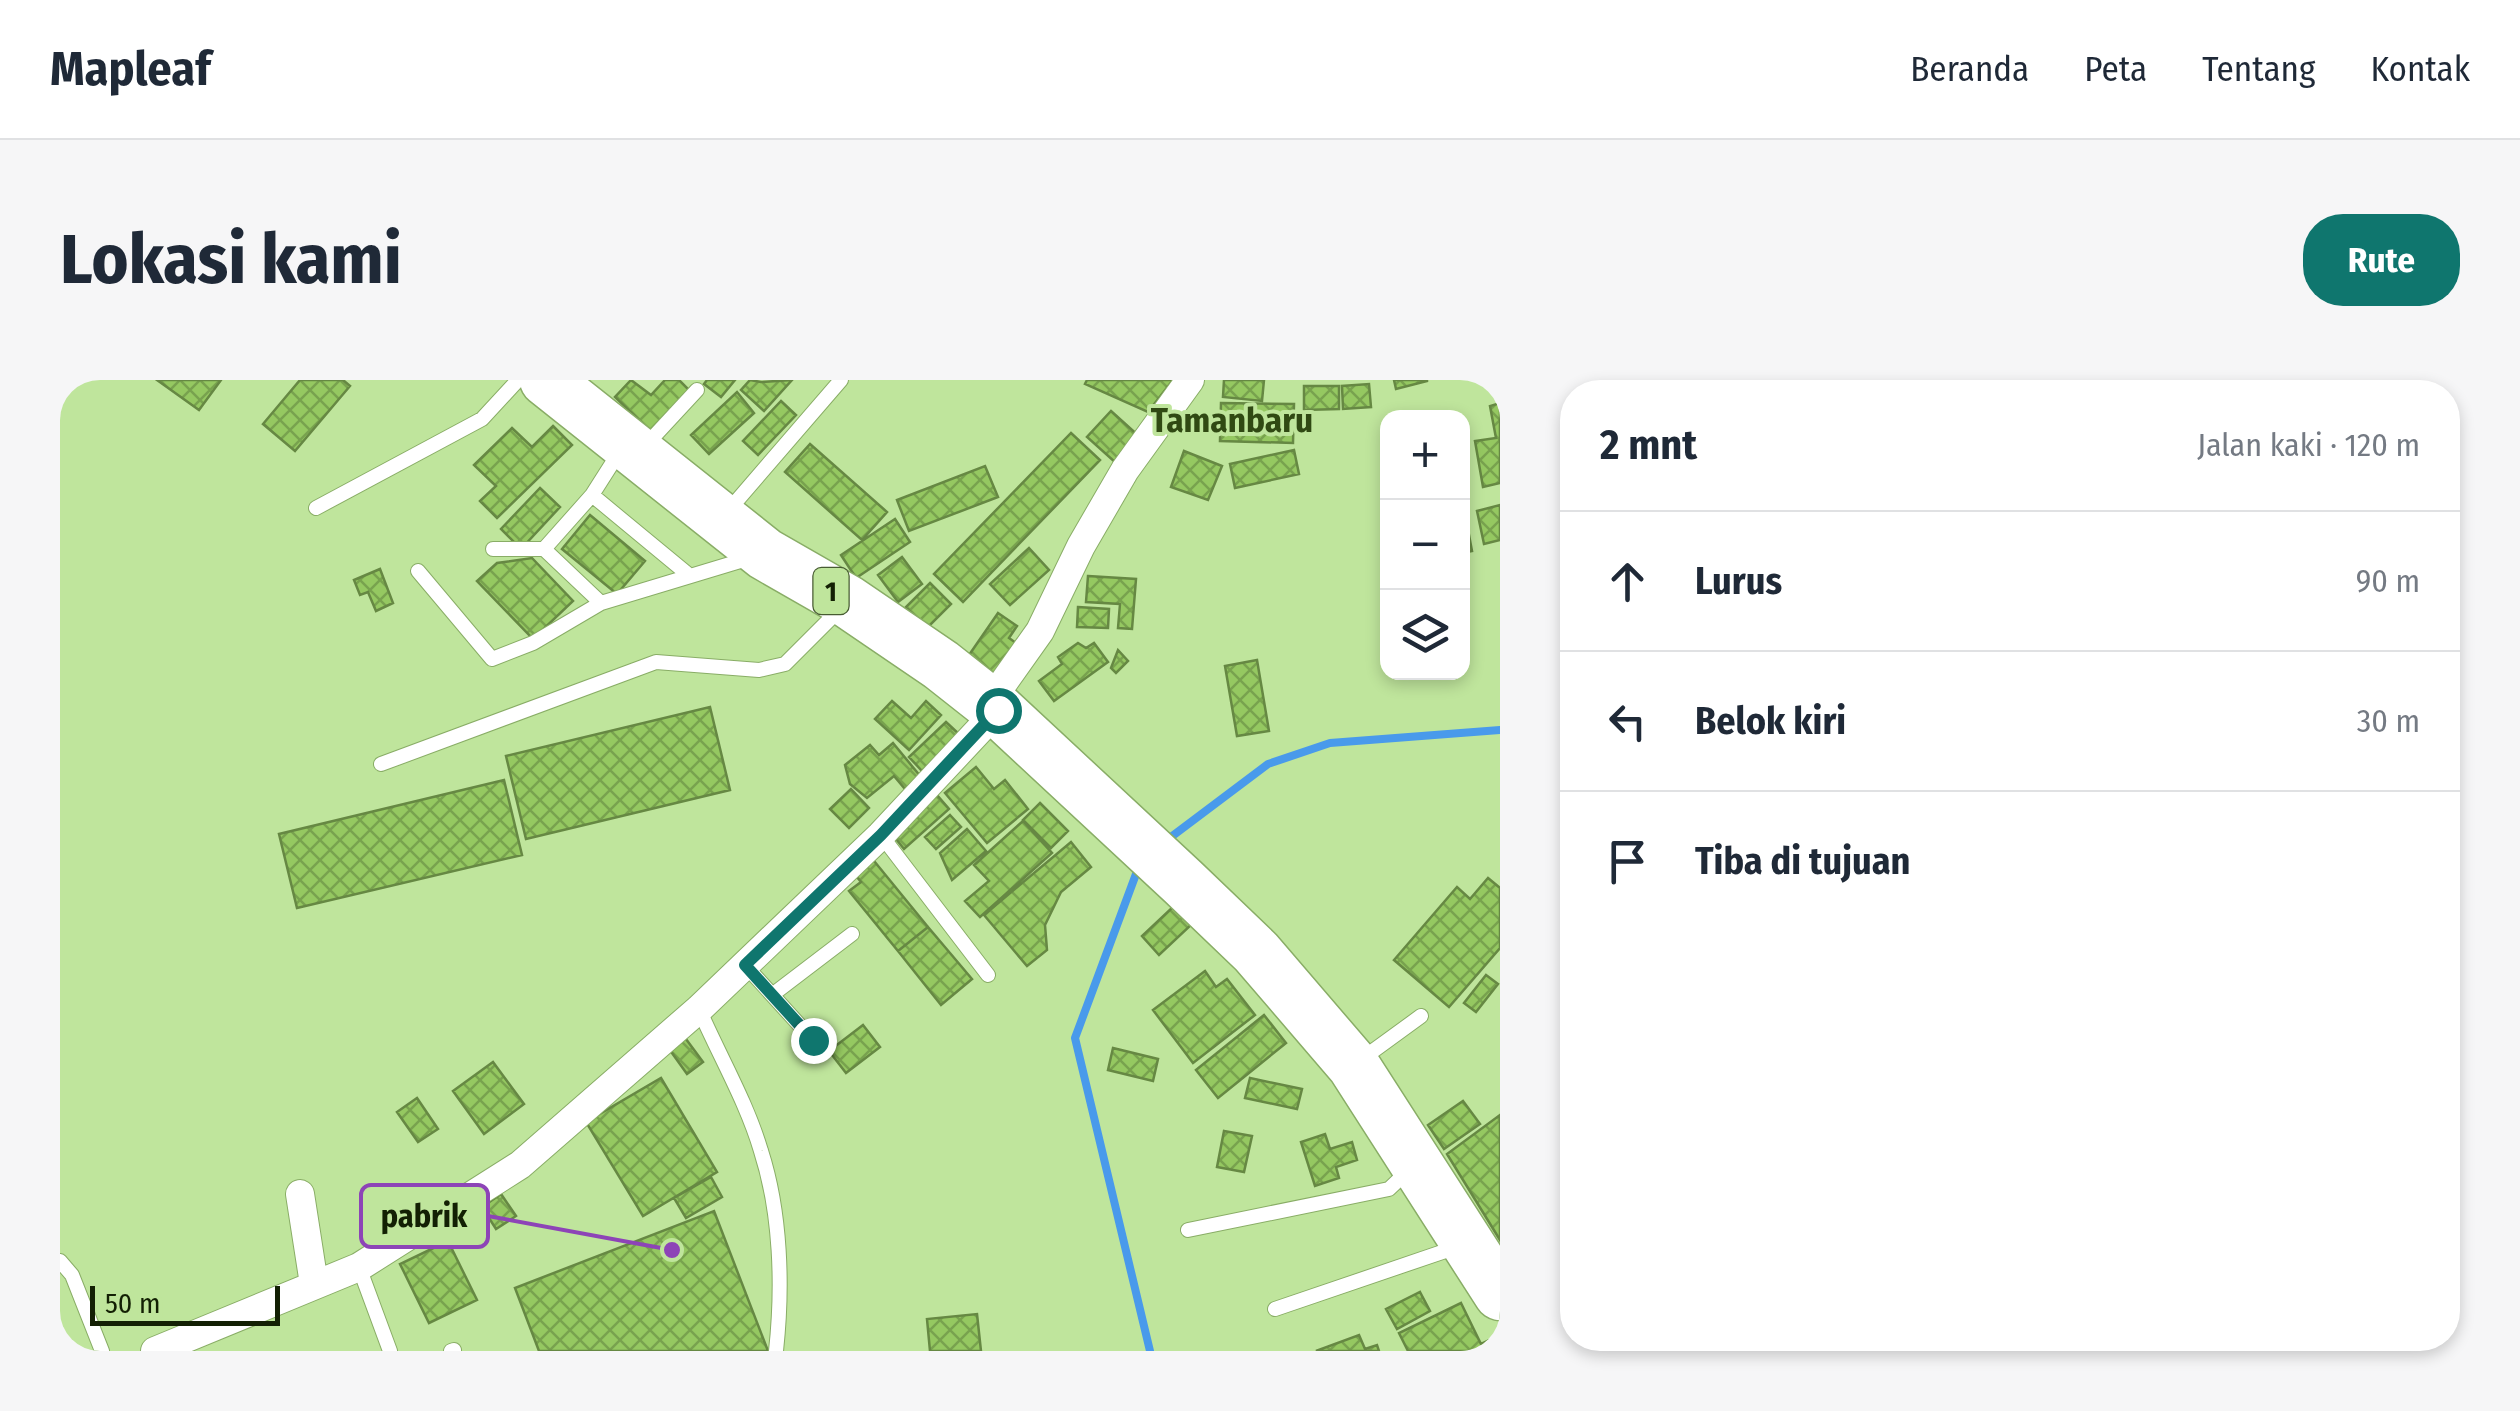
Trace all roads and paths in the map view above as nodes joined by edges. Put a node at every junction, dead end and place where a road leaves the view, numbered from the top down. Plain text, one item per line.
1 (518, 380) edge
2 (546, 380) edge
3 (841, 380) edge
4 (1190, 380) edge
5 (697, 390) dead end
6 (632, 448) junction
7 (592, 496) junction
8 (316, 508) dead end
9 (722, 519) junction
10 (494, 549) dead end
11 (544, 549) junction
12 (765, 554) junction
13 (418, 571) dead end
14 (690, 576) junction
15 (848, 601) junction
16 (601, 603) junction
17 (993, 706) junction
18 (381, 764) dead end
19 (881, 835) junction
20 (852, 934) dead end
21 (745, 965) junction
22 (988, 975) dead end
23 (772, 996) junction
24 (699, 1009) junction
25 (1421, 1016) dead end
26 (813, 1040) dead end
27 (1353, 1065) junction
28 (1414, 1166) junction
29 (300, 1194) dead end
30 (1188, 1230) dead end
31 (1470, 1242) junction
32 (60, 1261) edge
33 (359, 1267) junction
34 (314, 1284) junction
35 (1500, 1294) edge
36 (1275, 1310) dead end
37 (198, 1342) edge
38 (102, 1351) edge
39 (154, 1351) edge
40 (390, 1351) edge
41 (776, 1351) edge

1 - 8 lane
2 - 6 highway, 1
3 - 9 lane
4 - 17 street
5 - 6 lane
6 - 7 lane
6 - 9 highway, 1
7 - 11 lane
7 - 14 lane
9 - 12 highway, 1
10 - 11 lane
11 - 16 lane
12 - 14 lane
12 - 15 highway, 1
13 - 16 lane
14 - 16 lane
15 - 17 highway, 1
15 - 18 lane
17 - 19 street
17 - 27 highway, 1
19 - 21 street
19 - 22 lane
20 - 23 lane
21 - 23 lane
21 - 24 street
23 - 26 lane
24 - 33 street
24 - 41 lane
25 - 27 lane
27 - 28 highway, 1
28 - 30 lane
28 - 31 highway, 1
29 - 34 street
31 - 35 highway, 1
31 - 36 lane
32 - 38 lane
33 - 34 street
33 - 40 lane
34 - 37 street
37 - 39 street

